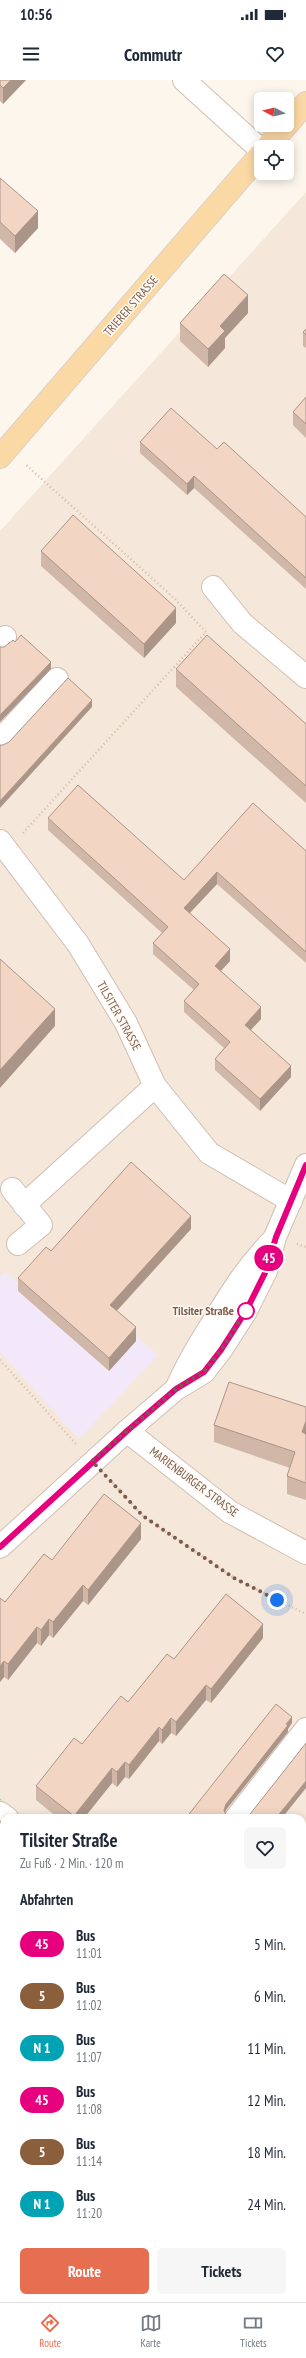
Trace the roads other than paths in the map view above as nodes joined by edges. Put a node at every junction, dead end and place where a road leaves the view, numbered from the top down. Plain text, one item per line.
1 (184, 80) edge
2 (306, 104) edge
3 (294, 117) edge
4 (281, 132) edge
5 (273, 140) edge
6 (254, 144) edge
7 (254, 162) edge
8 (4, 453) edge
9 (212, 587) dead end
10 (306, 677) edge
11 (57, 679) dead end
12 (0, 740) edge
13 (4, 845) edge
14 (155, 1086) junction
15 (306, 1165) edge
16 (291, 1201) junction
17 (18, 1244) dead end
18 (127, 1431) junction
19 (0, 1547) edge
20 (306, 1552) edge
21 (306, 1729) edge
22 (239, 1814) edge

1 - 6 street
2 - 3 main road
4 - 5 main road
7 - 8 main road, TRIERER STRASSE
9 - 10 street
11 - 12 street
13 - 14 street, TILSITER STRASSE
14 - 16 street, TILSITER STRASSE
14 - 17 street
15 - 16 street
16 - 18 street
18 - 19 street
18 - 20 street, MARIENBURGER STRASSE
21 - 22 street

